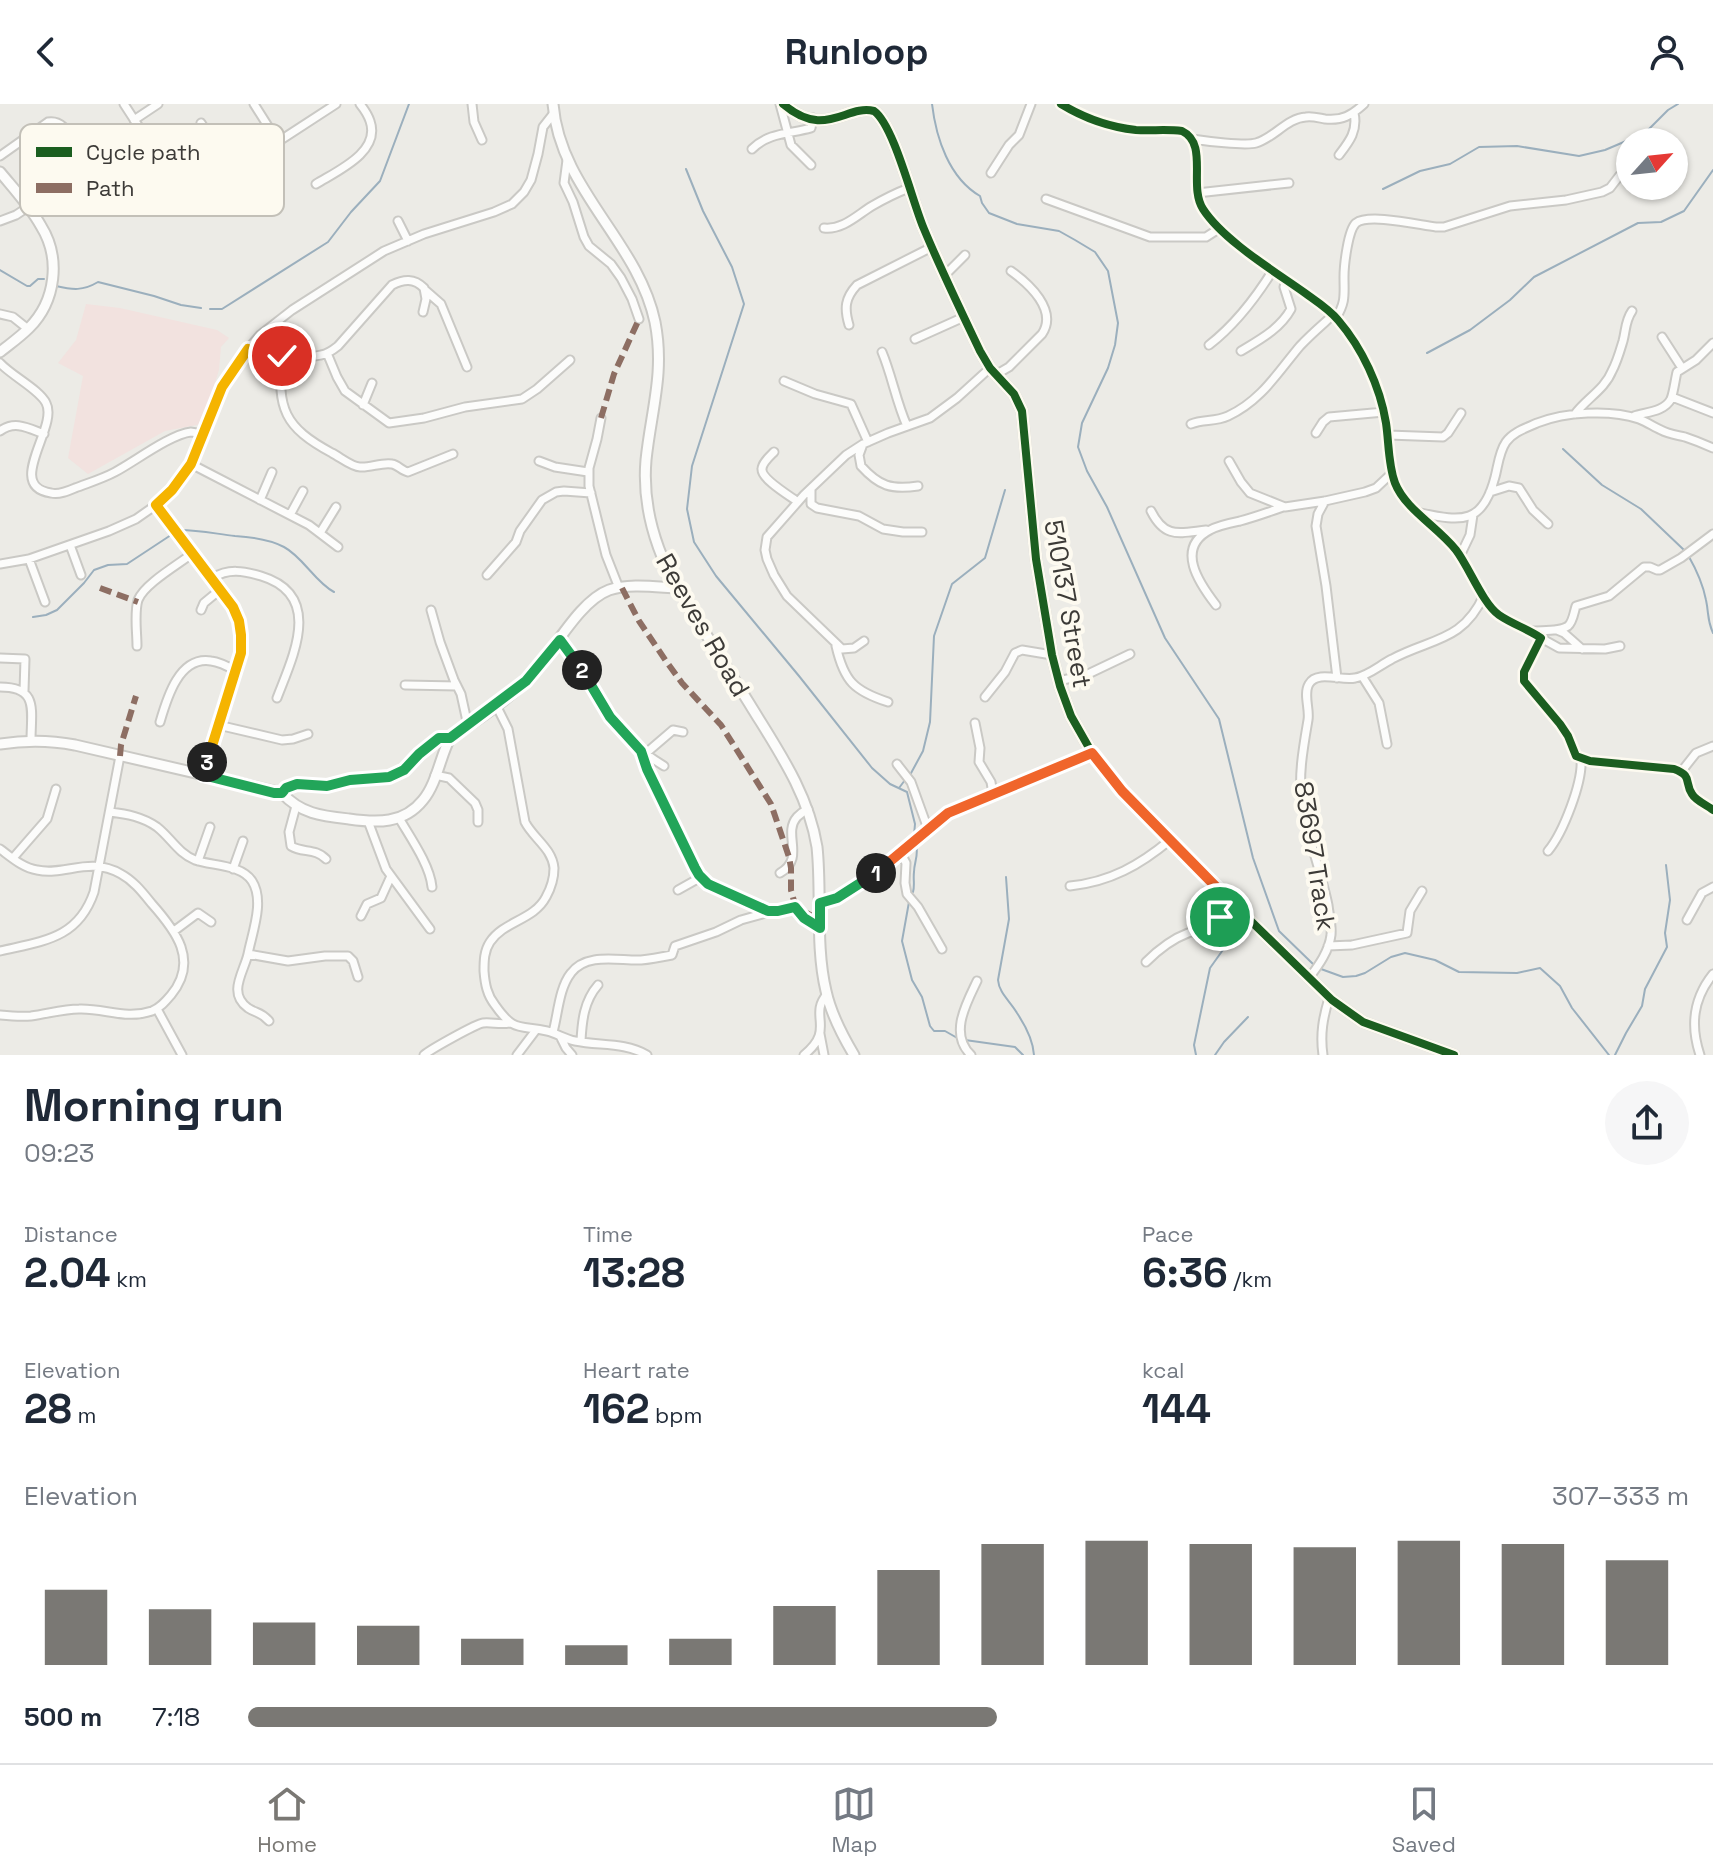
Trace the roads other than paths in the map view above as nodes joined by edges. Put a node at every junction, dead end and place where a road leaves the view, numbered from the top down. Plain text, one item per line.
1 (124, 104) edge
2 (158, 104) edge
3 (254, 104) edge
4 (336, 104) edge
5 (360, 104) edge
6 (472, 104) edge
7 (781, 104) edge
8 (1031, 104) edge
9 (1061, 104) edge
10 (1363, 104) edge
11 (553, 106) edge
12 (325, 107) edge
13 (1354, 113) junction
14 (813, 118) junction
15 (134, 120) junction
16 (137, 124) edge
17 (267, 124) edge
18 (787, 132) junction
19 (284, 138) edge
20 (1192, 139) junction
21 (482, 140) dead end
22 (20, 142) edge
23 (752, 149) dead end
24 (1339, 155) dead end
25 (0, 156) edge
26 (567, 160) junction
27 (811, 165) dead end
28 (0, 172) edge
29 (991, 173) dead end
30 (1616, 180) edge
31 (1289, 183) dead end
32 (316, 184) dead end
33 (909, 188) junction
34 (1197, 193) junction
35 (20, 197) edge
36 (1046, 199) dead end
37 (20, 212) edge
38 (34, 216) edge
39 (0, 221) edge
40 (398, 221) dead end
41 (824, 228) dead end
42 (1220, 228) junction
43 (408, 241) junction
44 (932, 247) junction
45 (965, 255) dead end
46 (1273, 270) junction
47 (1011, 271) dead end
48 (945, 275) junction
49 (1286, 279) junction
50 (425, 290) junction
51 (1632, 311) dead end
52 (423, 312) dead end
53 (0, 314) edge
54 (1335, 316) junction
55 (964, 317) junction
56 (639, 319) dead end
57 (849, 325) dead end
58 (28, 329) junction
59 (1662, 337) dead end
60 (915, 339) dead end
61 (1713, 343) edge
62 (1209, 345) dead end
63 (248, 349) junction
64 (1241, 351) dead end
65 (0, 352) edge
66 (882, 352) dead end
67 (327, 353) junction
68 (282, 356) junction
69 (570, 360) dead end
70 (0, 363) edge
71 (467, 367) dead end
72 (1682, 368) junction
73 (994, 371) junction
74 (784, 381) dead end
75 (372, 383) dead end
76 (1672, 397) junction
77 (363, 405) junction
78 (1384, 412) junction
79 (1461, 413) dead end
80 (1713, 413) edge
81 (1575, 414) junction
82 (1632, 417) junction
83 (601, 418) dead end
84 (1191, 424) dead end
85 (907, 426) junction
86 (0, 431) edge
87 (1316, 433) dead end
88 (44, 434) junction
89 (1388, 435) junction
90 (203, 436) junction
91 (866, 443) junction
92 (1713, 448) edge
93 (774, 452) dead end
94 (453, 454) dead end
95 (539, 461) dead end
96 (1229, 461) dead end
97 (191, 464) junction
98 (272, 472) dead end
99 (588, 472) junction
100 (1392, 473) junction
101 (918, 486) dead end
102 (811, 489) junction
103 (303, 491) dead end
104 (1490, 492) junction
105 (591, 493) junction
106 (260, 500) junction
107 (1325, 501) junction
108 (798, 502) junction
109 (156, 505) junction
110 (336, 507) dead end
111 (1285, 507) junction
112 (1151, 511) dead end
113 (1419, 512) junction
114 (290, 515) junction
115 (1473, 515) junction
116 (1548, 524) dead end
117 (1209, 530) junction
118 (922, 532) dead end
119 (320, 533) junction
120 (1713, 534) edge
121 (70, 545) junction
122 (338, 547) dead end
123 (193, 553) junction
124 (1460, 556) junction
125 (29, 559) junction
126 (0, 564) edge
127 (81, 575) dead end
128 (487, 575) dead end
129 (213, 578) junction
130 (619, 588) junction
131 (677, 588) junction
132 (221, 589) junction
133 (1484, 595) junction
134 (45, 602) dead end
135 (1216, 605) dead end
136 (201, 610) dead end
137 (431, 610) dead end
138 (1555, 629) junction
139 (1530, 631) junction
140 (1541, 638) junction
141 (560, 640) junction
142 (864, 641) dead end
143 (835, 644) junction
144 (137, 646) dead end
145 (1620, 646) dead end
146 (1582, 649) junction
147 (1130, 654) dead end
148 (1052, 655) junction
149 (0, 658) edge
150 (236, 671) junction
151 (1362, 676) junction
152 (1337, 678) junction
153 (1058, 681) junction
154 (405, 685) dead end
155 (457, 686) junction
156 (0, 687) edge
157 (24, 691) junction
158 (985, 697) dead end
159 (277, 698) dead end
160 (888, 702) dead end
161 (496, 705) junction
162 (160, 722) dead end
163 (975, 723) dead end
164 (218, 725) junction
165 (468, 726) junction
166 (683, 732) dead end
167 (308, 734) dead end
168 (450, 738) junction
169 (31, 741) junction
170 (0, 744) edge
171 (1387, 744) dead end
172 (1713, 746) edge
173 (643, 753) junction
174 (1092, 753) junction
175 (120, 756) junction
176 (1581, 759) junction
177 (897, 764) dead end
178 (664, 766) dead end
179 (1681, 772) junction
180 (203, 775) junction
181 (435, 775) junction
182 (56, 789) dead end
183 (282, 793) junction
184 (993, 794) junction
185 (296, 806) junction
186 (808, 809) junction
187 (1713, 810) edge
188 (110, 812) junction
189 (399, 818) junction
190 (368, 821) junction
191 (478, 822) dead end
192 (210, 827) dead end
193 (928, 829) junction
194 (1170, 840) junction
195 (243, 841) dead end
196 (0, 849) edge
197 (1548, 851) dead end
198 (900, 852) junction
199 (13, 858) junction
200 (326, 859) dead end
201 (198, 861) junction
202 (99, 867) junction
203 (233, 869) junction
204 (780, 873) dead end
205 (699, 875) junction
206 (391, 876) junction
207 (1070, 886) dead end
208 (432, 887) dead end
209 (1713, 887) edge
210 (678, 890) dead end
211 (1422, 891) dead end
212 (1227, 898) junction
213 (820, 903) junction
214 (773, 911) junction
215 (361, 916) dead end
216 (1687, 920) dead end
217 (211, 922) dead end
218 (820, 928) junction
219 (430, 929) dead end
220 (174, 931) junction
221 (1328, 946) junction
222 (942, 949) dead end
223 (0, 951) edge
224 (248, 954) junction
225 (1146, 962) dead end
226 (1713, 974) edge
227 (358, 977) dead end
228 (1309, 978) junction
229 (977, 981) dead end
230 (598, 985) dead end
231 (827, 994) junction
232 (1329, 998) junction
233 (157, 1009) junction
234 (0, 1015) edge
235 (269, 1021) dead end
236 (510, 1023) junction
237 (536, 1030) junction
238 (557, 1034) junction
239 (820, 1034) junction
240 (581, 1041) junction
241 (182, 1055) edge
242 (424, 1055) edge
243 (517, 1055) edge
244 (572, 1055) edge
245 (647, 1055) edge
246 (804, 1055) edge
247 (824, 1055) edge
248 (854, 1055) edge
249 (971, 1055) edge
250 (1323, 1055) edge
251 (1454, 1055) edge
252 (1700, 1055) edge

1 - 15 street
2 - 15 street
3 - 17 street
4 - 12 street
5 - 32 street
6 - 21 street
7 - 14 street
7 - 18 street
8 - 29 street
9 - 20 street
10 - 13 street
11 - 26 street, Reeves Road
11 - 43 street
12 - 19 street
13 - 20 street
13 - 24 street
14 - 18 street
14 - 33 street, 510137 Street
15 - 16 street
18 - 23 street
18 - 27 street
20 - 34 street
22 - 25 street
26 - 56 street
26 - 131 street, Reeves Road
28 - 35 street
30 - 54 street
31 - 34 street
33 - 41 street
33 - 44 street, 510137 Street
34 - 42 street
36 - 42 street
37 - 39 street
38 - 58 street
40 - 43 street
42 - 46 street
43 - 63 street
44 - 48 street, 510137 Street
44 - 57 street
45 - 48 street
46 - 49 street
46 - 62 street
47 - 73 street
48 - 55 street, 510137 Street
49 - 54 street
49 - 64 street
50 - 52 street
50 - 67 street
50 - 71 street
51 - 81 street
53 - 58 street
54 - 78 street
54 - 84 street
55 - 60 street
55 - 73 street, 510137 Street
58 - 65 street
59 - 72 street
61 - 72 street
63 - 68 street
63 - 90 street
66 - 85 street
67 - 68 street
67 - 77 street
68 - 94 street
69 - 77 street
70 - 88 street
72 - 76 street
73 - 85 street
73 - 148 street, 510137 Street
74 - 91 street
75 - 77 street
76 - 80 street
76 - 82 street
78 - 87 street
78 - 89 street
79 - 89 street
81 - 82 street
81 - 104 street
82 - 92 street
83 - 99 street
85 - 91 street
86 - 88 street
88 - 90 street
89 - 100 street
90 - 97 street
91 - 101 street
91 - 102 street
93 - 108 street
95 - 99 street
96 - 111 street
97 - 106 street
97 - 109 street
98 - 106 street
99 - 105 street
100 - 107 street
100 - 113 street
102 - 108 street
102 - 118 street
103 - 114 street
104 - 115 street
104 - 116 street
105 - 128 street
105 - 130 street
106 - 114 street
107 - 111 street
107 - 152 street
108 - 143 street
109 - 121 street
109 - 123 street
110 - 119 street
111 - 117 street
112 - 117 street
113 - 115 street
113 - 124 street
114 - 119 street
115 - 124 street
117 - 135 street
119 - 122 street
120 - 138 street
121 - 125 street
121 - 127 street
123 - 129 street
123 - 144 street
124 - 133 street
125 - 126 street
125 - 134 street
129 - 132 street
129 - 159 street
130 - 131 street
130 - 141 street
131 - 186 street, Reeves Road
132 - 136 street
132 - 150 street
133 - 139 street
133 - 151 street, 83697 Track
137 - 155 street
138 - 139 street
138 - 146 street
139 - 140 street
140 - 146 street
140 - 176 street
141 - 161 street
141 - 173 street
142 - 143 street
143 - 160 street
145 - 146 street
147 - 153 street
148 - 153 street, 510137 Street
148 - 158 street
149 - 157 street
150 - 162 street
150 - 164 street
151 - 152 street, 83697 Track
151 - 171 street
152 - 221 street, 83697 Track
153 - 174 street, 510137 Street
154 - 155 street
155 - 165 street
156 - 157 street
157 - 169 street
161 - 165 street
161 - 236 street
163 - 184 street
164 - 167 street
164 - 180 street
165 - 168 street
166 - 173 street
168 - 181 street
168 - 183 street
169 - 170 street
169 - 175 street
172 - 179 street
173 - 178 street
173 - 205 street
174 - 184 street
174 - 194 street, 510137 Street
175 - 180 street
175 - 188 street
176 - 179 street
176 - 197 street
177 - 193 street
179 - 187 street
180 - 183 street
181 - 189 street
181 - 191 street
182 - 199 street
183 - 185 street
184 - 193 street
185 - 190 street
185 - 200 street
186 - 204 street
186 - 213 street, Reeves Road
188 - 201 street
188 - 202 street
189 - 190 street
189 - 208 street
190 - 206 street
192 - 201 street
193 - 198 street
194 - 207 street
194 - 212 street, 510137 Street
195 - 203 street
196 - 199 street
198 - 213 street
198 - 222 street
199 - 202 street
201 - 203 street
202 - 220 street
202 - 223 street
203 - 224 street
205 - 210 street
205 - 214 street
206 - 215 street
206 - 219 street
209 - 216 street
211 - 221 street
212 - 225 street
212 - 228 street, 510137 Street
213 - 218 street, Reeves Road
214 - 218 street
214 - 238 street
217 - 220 street
218 - 231 street, Reeves Road
220 - 233 street
221 - 228 street, 83697 Track
224 - 227 street
224 - 235 street
226 - 252 street
228 - 232 street, 510137 Street
229 - 249 street
230 - 240 street
231 - 239 street
231 - 248 street, Reeves Road
232 - 250 street
232 - 251 street, 510137 Street
233 - 234 street
233 - 241 street
236 - 237 street
236 - 242 street
237 - 238 street
237 - 243 street
238 - 240 street
238 - 244 street
239 - 246 street
239 - 247 street
240 - 245 street

